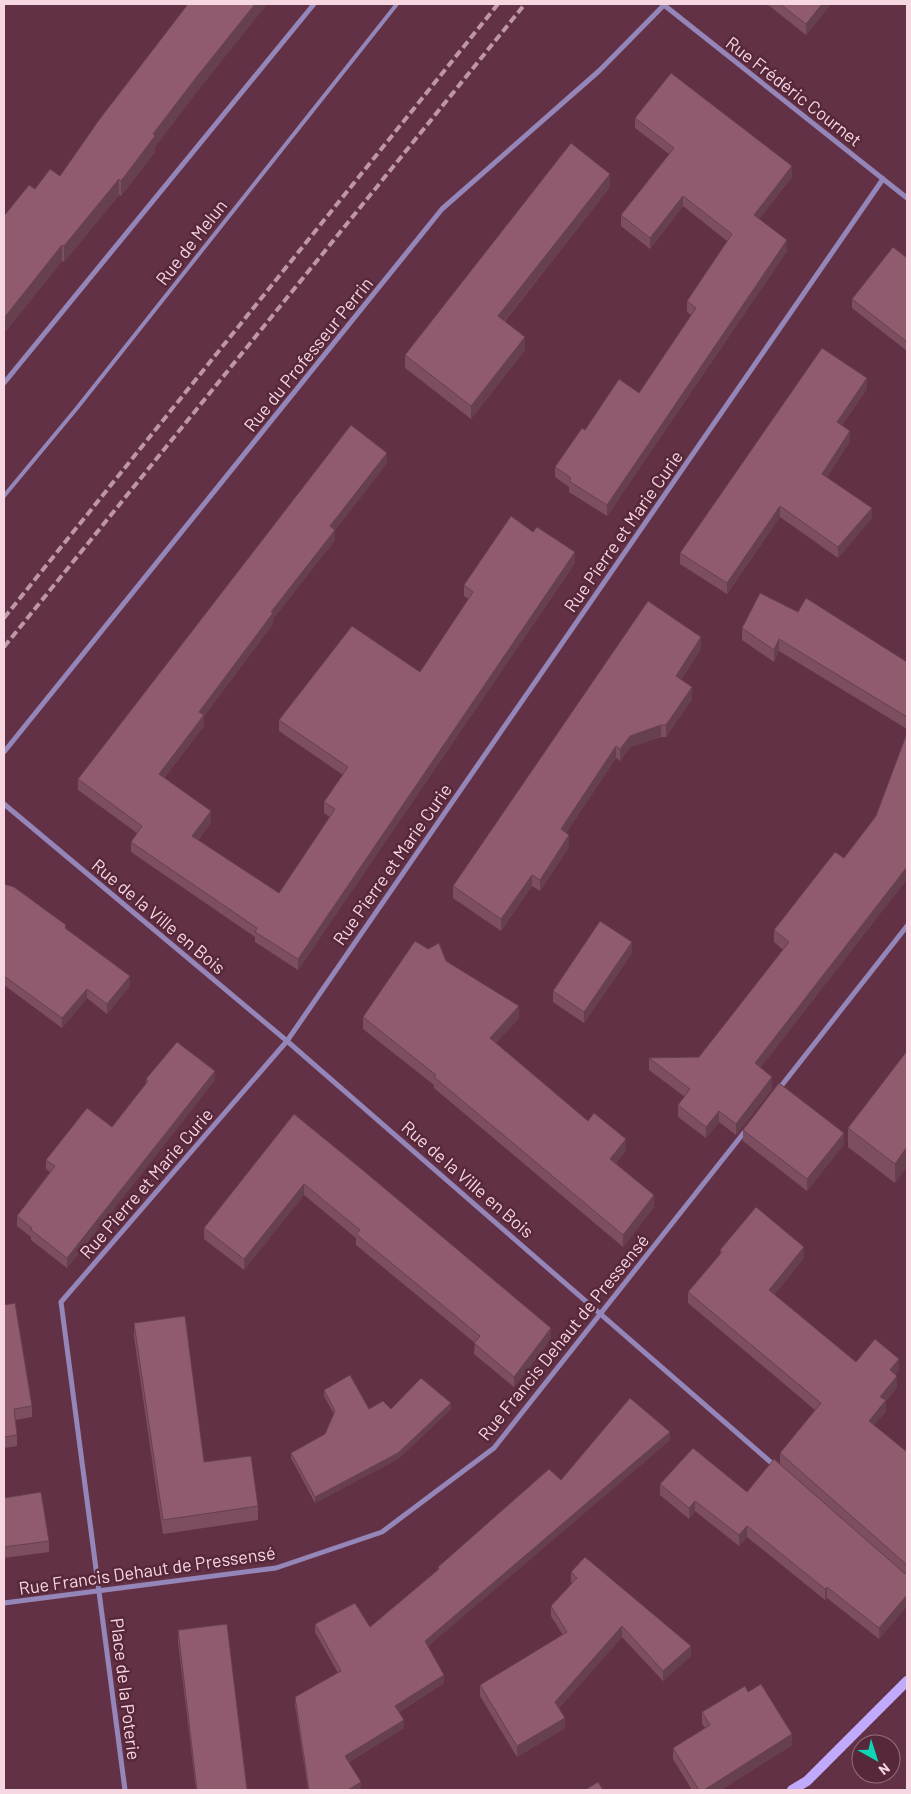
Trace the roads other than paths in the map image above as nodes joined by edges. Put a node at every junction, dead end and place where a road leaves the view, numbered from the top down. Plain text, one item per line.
1 (314, 4) edge
2 (397, 4) edge
3 (664, 5) edge
4 (883, 179) junction
5 (907, 198) edge
6 (4, 383) edge
7 (4, 496) edge
8 (4, 752) edge
9 (4, 804) edge
10 (907, 926) edge
11 (287, 1041) junction
12 (773, 1096) edge
13 (748, 1127) edge
14 (602, 1313) junction
15 (781, 1470) edge
16 (99, 1591) junction
17 (4, 1604) edge
18 (907, 1682) edge
19 (125, 1790) edge
20 (792, 1790) edge

1 - 6 street
2 - 7 lane, Rue de Melun
3 - 4 street, Rue Frédéric Cournet
3 - 8 street, Rue du Professeur Perrin
4 - 5 street, Rue Frédéric Cournet
4 - 11 street, Rue Pierre et Marie Curie
9 - 11 street, Rue de la Ville en Bois
10 - 12 street
11 - 14 street, Rue de la Ville en Bois
11 - 16 street, Rue Pierre et Marie Curie
13 - 14 street, Rue Francis Dehaut de Pressensé
14 - 15 street, Rue de la Ville en Bois
14 - 16 street, Rue Francis Dehaut de Pressensé
16 - 17 street, Rue Francis Dehaut de Pressensé
16 - 19 street, Place de la Poterie
18 - 20 main road

